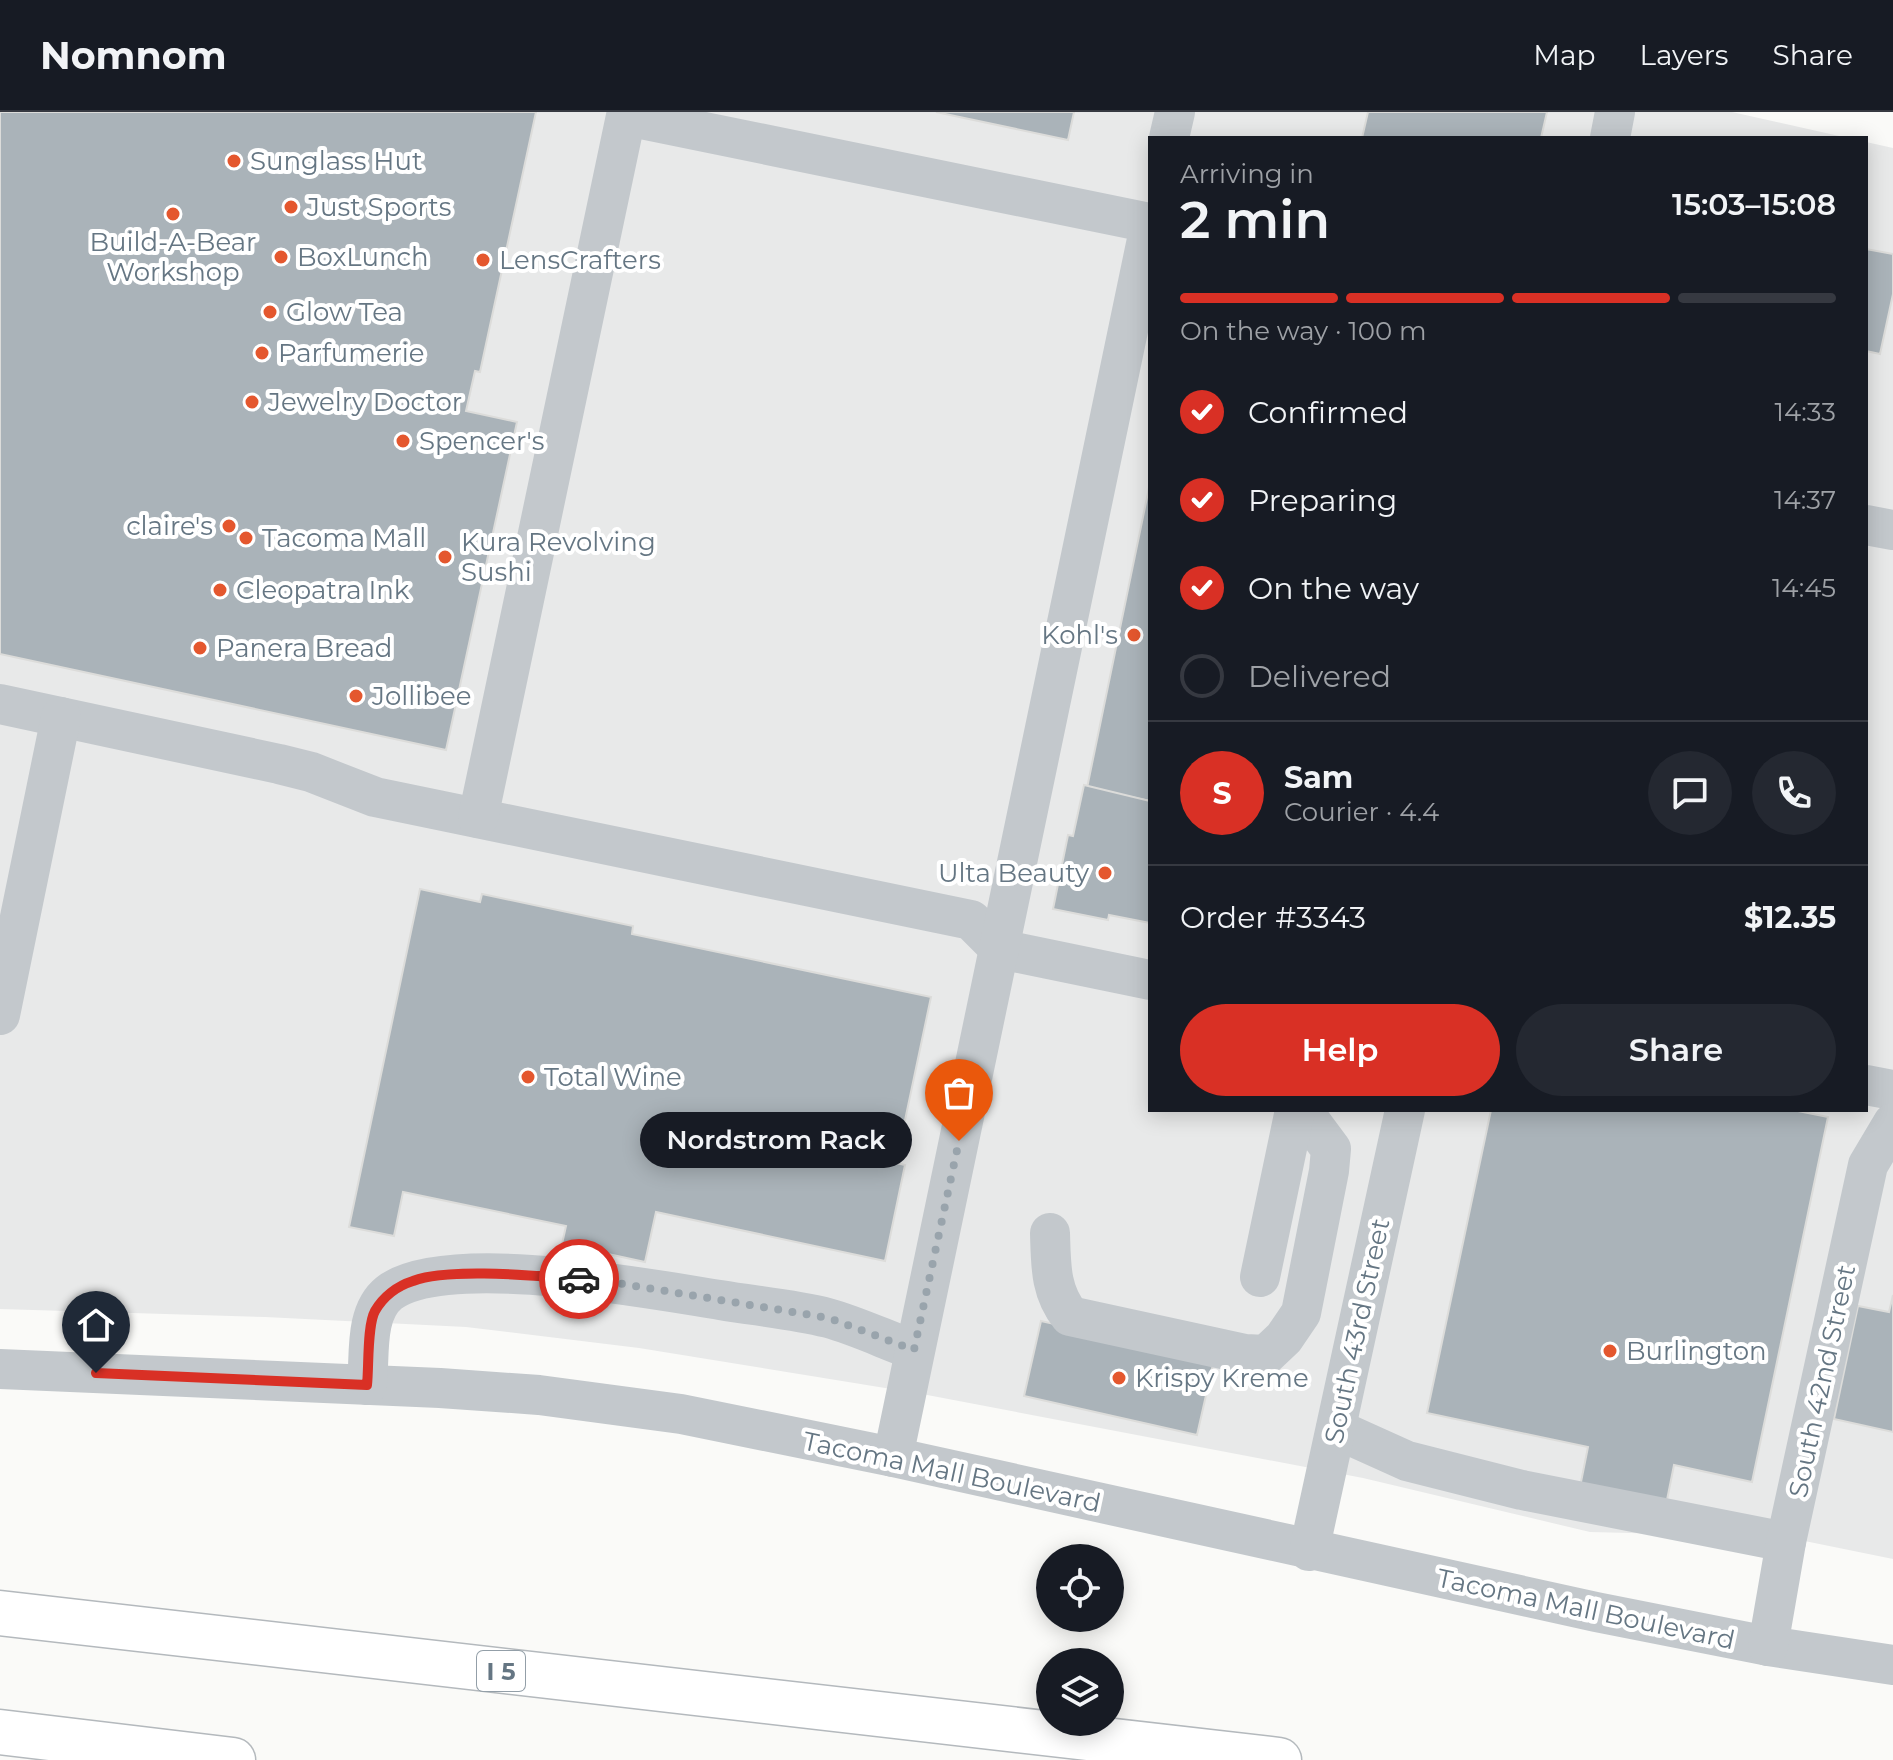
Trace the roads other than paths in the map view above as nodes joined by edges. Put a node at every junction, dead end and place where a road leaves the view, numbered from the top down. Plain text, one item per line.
1 (1175, 112) edge
2 (1615, 112) edge
3 (1169, 136) edge
4 (1610, 136) edge
5 (1148, 224) edge
6 (1148, 234) edge
7 (1868, 525) edge
8 (1893, 530) edge
9 (0, 704) edge
10 (61, 717) junction
11 (478, 818) junction
12 (1000, 949) junction
13 (1148, 980) edge
14 (0, 1015) edge
15 (1868, 1085) edge
16 (1893, 1090) edge
17 (1295, 1112) edge
18 (1303, 1112) edge
19 (1405, 1112) edge
20 (1893, 1123) edge
21 (1050, 1233) dead end
22 (1260, 1277) dead end
23 (914, 1350) junction
24 (0, 1369) edge
25 (367, 1385) junction
26 (1336, 1429) junction
27 (893, 1457) junction
28 (1786, 1542) junction
29 (1309, 1551) junction
30 (0, 1613) edge
31 (1768, 1646) junction
32 (1893, 1665) edge
33 (0, 1732) edge
34 (233, 1760) edge
35 (1279, 1760) edge

1 - 3 street
2 - 4 street
5 - 11 street
6 - 12 street
7 - 8 street
9 - 10 street
10 - 11 street
10 - 14 street
11 - 12 street
12 - 13 street
12 - 23 street
15 - 16 street
17 - 22 street
18 - 21 street
19 - 26 street, South 43rd Street
20 - 28 street, South 42nd Street
23 - 25 street
23 - 27 street
24 - 25 street, Tacoma Mall Boulevard
25 - 27 street, Tacoma Mall Boulevard
26 - 28 street
26 - 29 street, South 43rd Street
27 - 29 street, Tacoma Mall Boulevard
28 - 31 street, South 42nd Street
29 - 31 street, Tacoma Mall Boulevard
30 - 35 highway, I 5
31 - 32 street, Tacoma Mall Boulevard
33 - 34 highway

